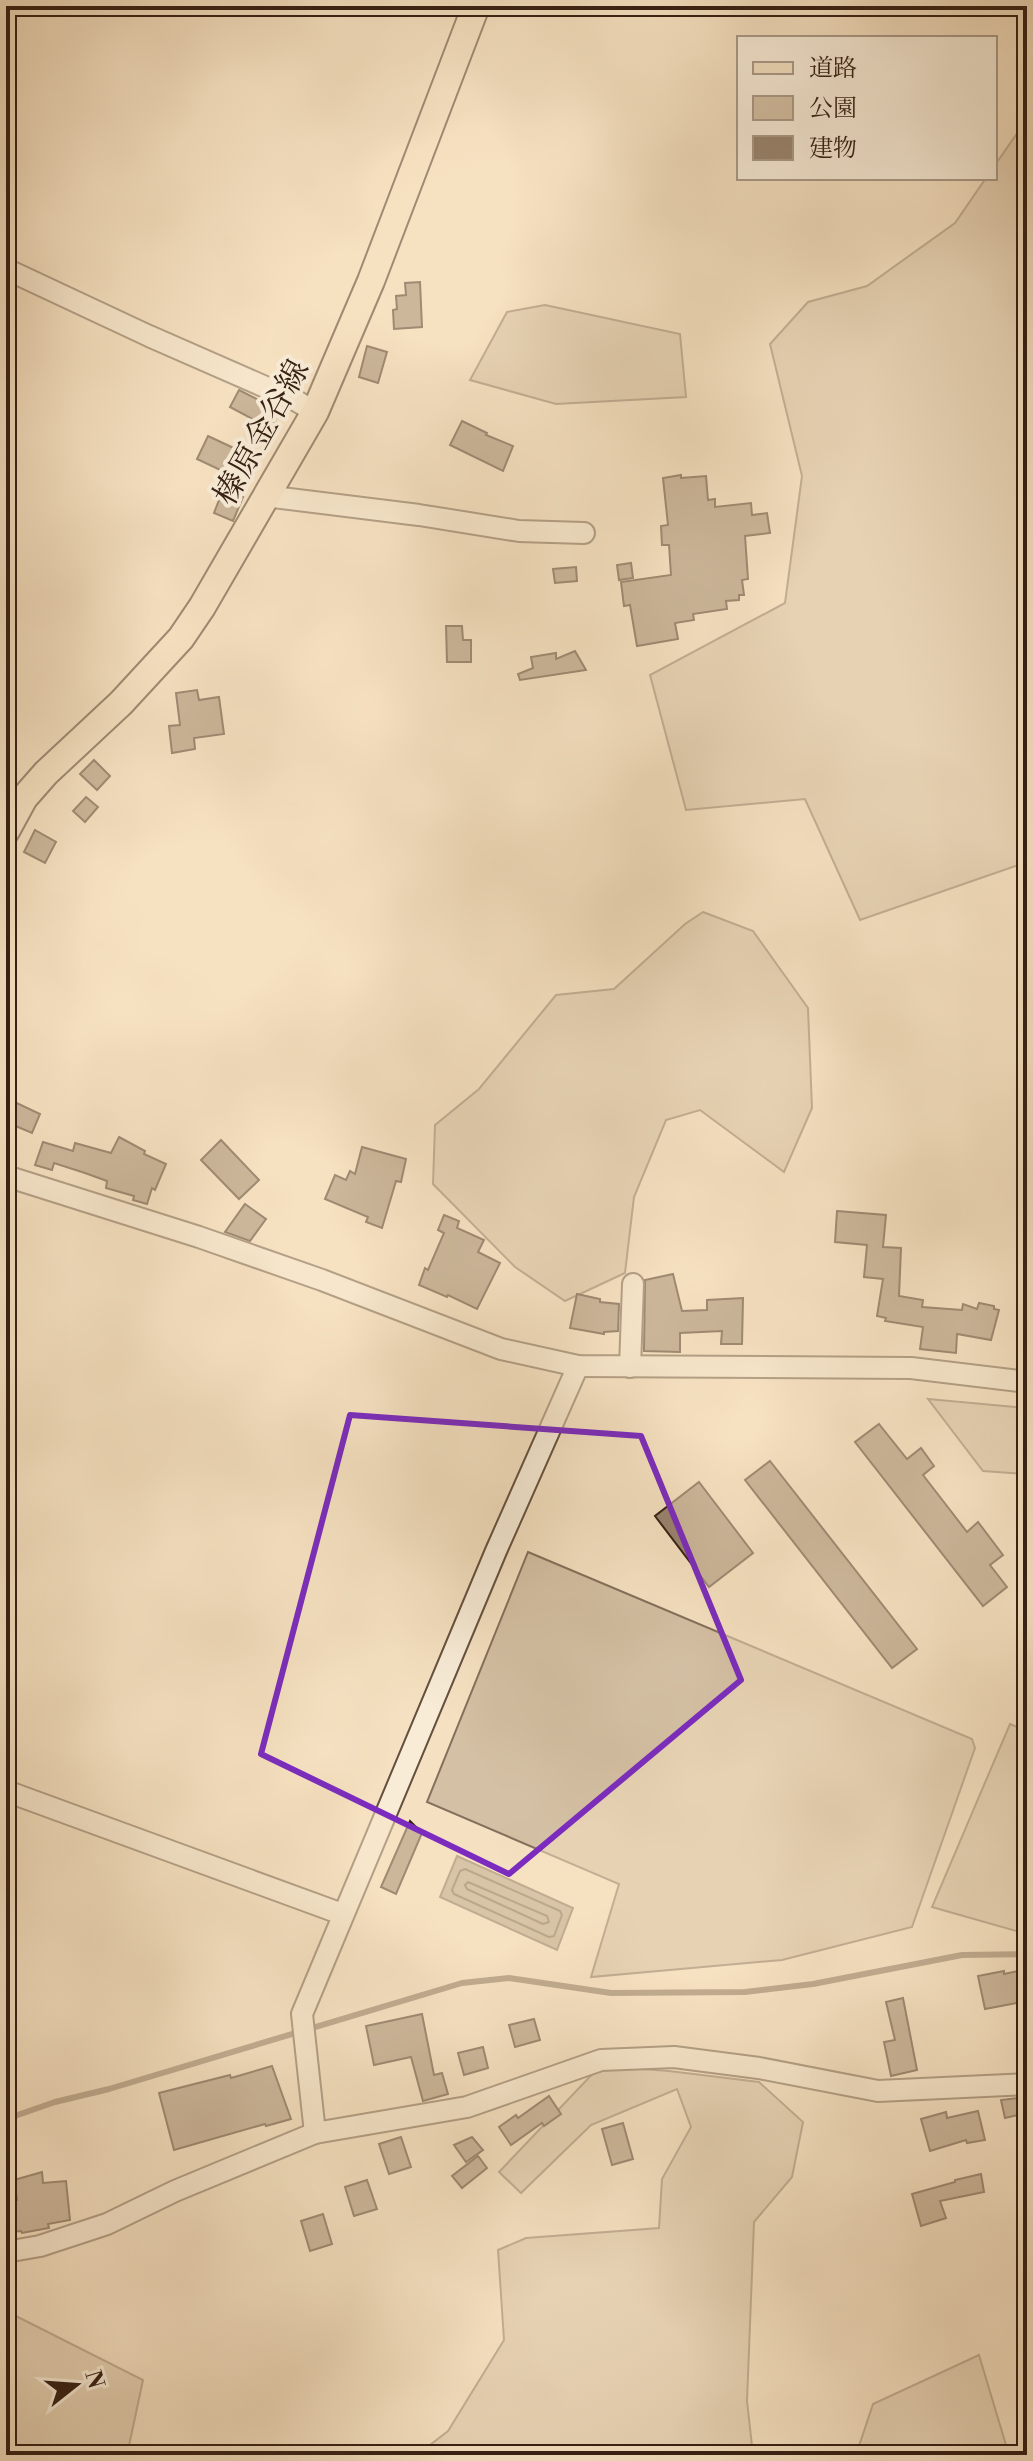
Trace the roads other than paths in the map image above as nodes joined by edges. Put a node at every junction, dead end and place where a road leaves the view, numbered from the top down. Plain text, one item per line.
1 (476, 6) edge
2 (6, 269) edge
3 (315, 412) junction
4 (265, 496) junction
5 (584, 533) dead end
6 (6, 831) edge
7 (6, 1176) edge
8 (633, 1284) dead end
9 (578, 1366) junction
10 (630, 1367) junction
11 (1027, 1382) edge
12 (6, 1791) edge
13 (342, 1914) junction
14 (1027, 2084) edge
15 (315, 2133) junction
16 (6, 2252) edge

1 - 3 main road, 榛原金谷線
2 - 3 street
3 - 4 main road, 榛原金谷線
4 - 5 street
4 - 6 main road, 榛原金谷線
7 - 9 street
8 - 10 street
9 - 10 street
9 - 13 street
10 - 11 street
12 - 13 street
13 - 15 street
14 - 15 street
15 - 16 street

